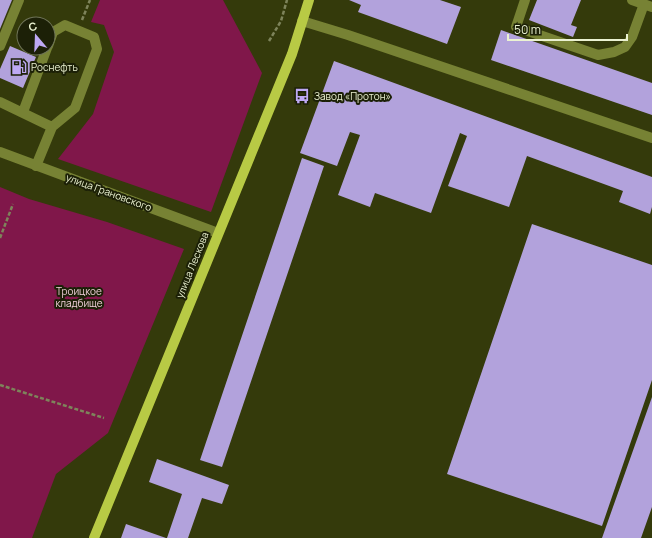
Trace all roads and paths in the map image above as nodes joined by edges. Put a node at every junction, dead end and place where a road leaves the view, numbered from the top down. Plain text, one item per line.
1 (19, 0) edge
2 (90, 0) edge
3 (288, 0) edge
4 (309, 0) edge
5 (525, 0) edge
6 (632, 0) edge
7 (648, 6) edge
8 (302, 21) junction
9 (56, 30) edge
10 (78, 30) junction
11 (269, 41) dead end
12 (0, 46) edge
13 (45, 56) edge
14 (0, 102) edge
15 (23, 112) junction
16 (52, 127) junction
17 (652, 138) edge
18 (0, 152) edge
19 (36, 166) junction
20 (13, 204) dead end
21 (218, 233) junction
22 (0, 238) edge
23 (0, 385) edge
24 (104, 418) dead end
25 (94, 538) edge

1 - 12 street
2 - 10 path
3 - 11 path
4 - 8 main road, улица Лескова
5 - 7 street
6 - 7 street
8 - 17 street
8 - 21 main road, улица Лескова
9 - 10 street
10 - 16 street
13 - 15 street
14 - 15 street
15 - 16 street
16 - 19 street
18 - 19 street, улица Грановского
19 - 21 street, улица Грановского
20 - 22 path
21 - 25 main road, улица Лескова
23 - 24 path

